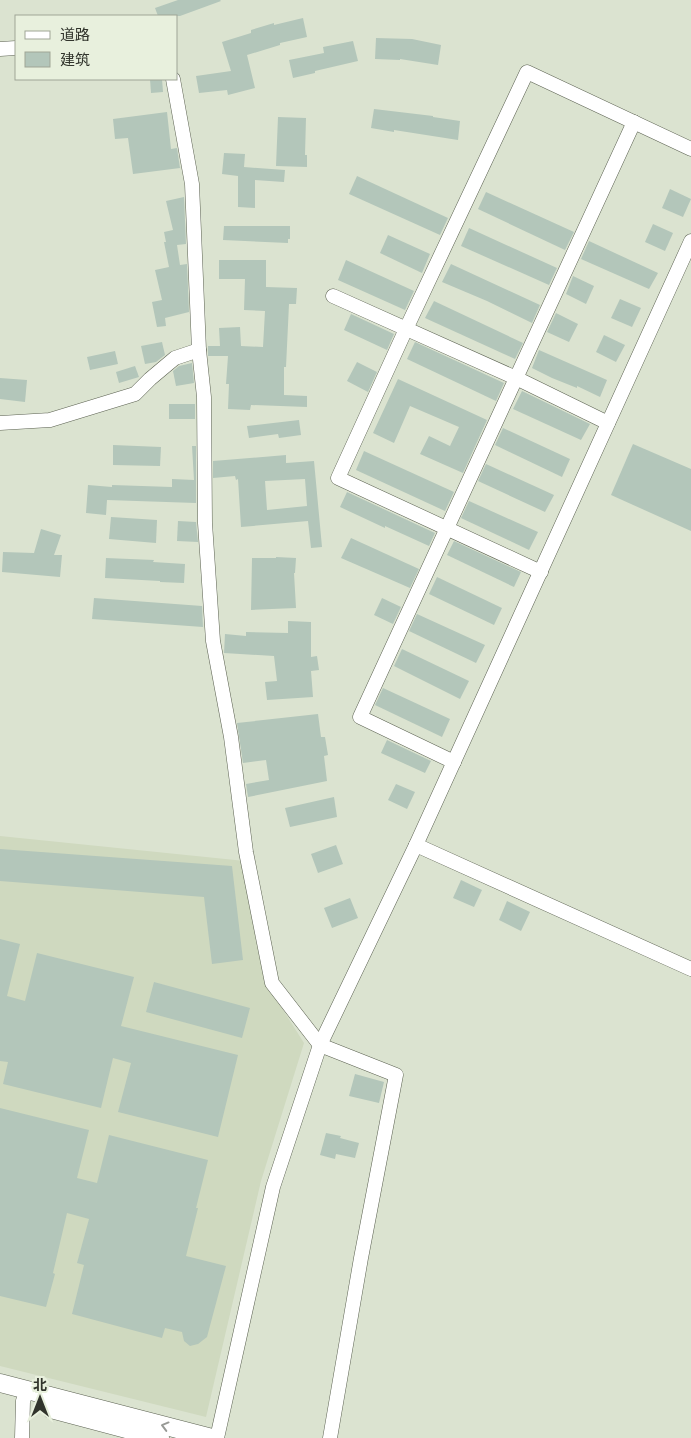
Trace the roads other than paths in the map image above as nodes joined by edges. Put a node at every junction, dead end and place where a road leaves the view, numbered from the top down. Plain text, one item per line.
1 (0, 48) edge
2 (15, 48) edge
3 (173, 80) edge
4 (634, 122) junction
5 (691, 149) edge
6 (691, 241) edge
7 (333, 296) dead end
8 (406, 329) junction
9 (198, 350) junction
10 (516, 378) junction
11 (0, 423) edge
12 (608, 423) junction
13 (448, 528) junction
14 (541, 572) junction
15 (454, 762) junction
16 (416, 845) junction
17 (691, 969) edge
18 (320, 1046) junction
19 (0, 1383) edge
20 (25, 1395) junction
21 (0, 1396) edge
22 (22, 1438) edge
23 (160, 1438) edge
24 (212, 1438) edge
25 (217, 1438) edge
26 (330, 1438) edge

1 - 2 street
3 - 9 street
4 - 5 street
4 - 8 street
4 - 10 street
6 - 12 street
7 - 8 street
8 - 10 street
8 - 13 street
9 - 11 street
9 - 18 street
10 - 12 street
10 - 13 street
12 - 14 street
13 - 14 street
13 - 15 street
14 - 15 street
15 - 16 street
16 - 17 street
16 - 18 street
18 - 25 street
18 - 26 street
19 - 20 main road
20 - 21 main road
20 - 22 street
20 - 23 main road
24 -> 20 main road

